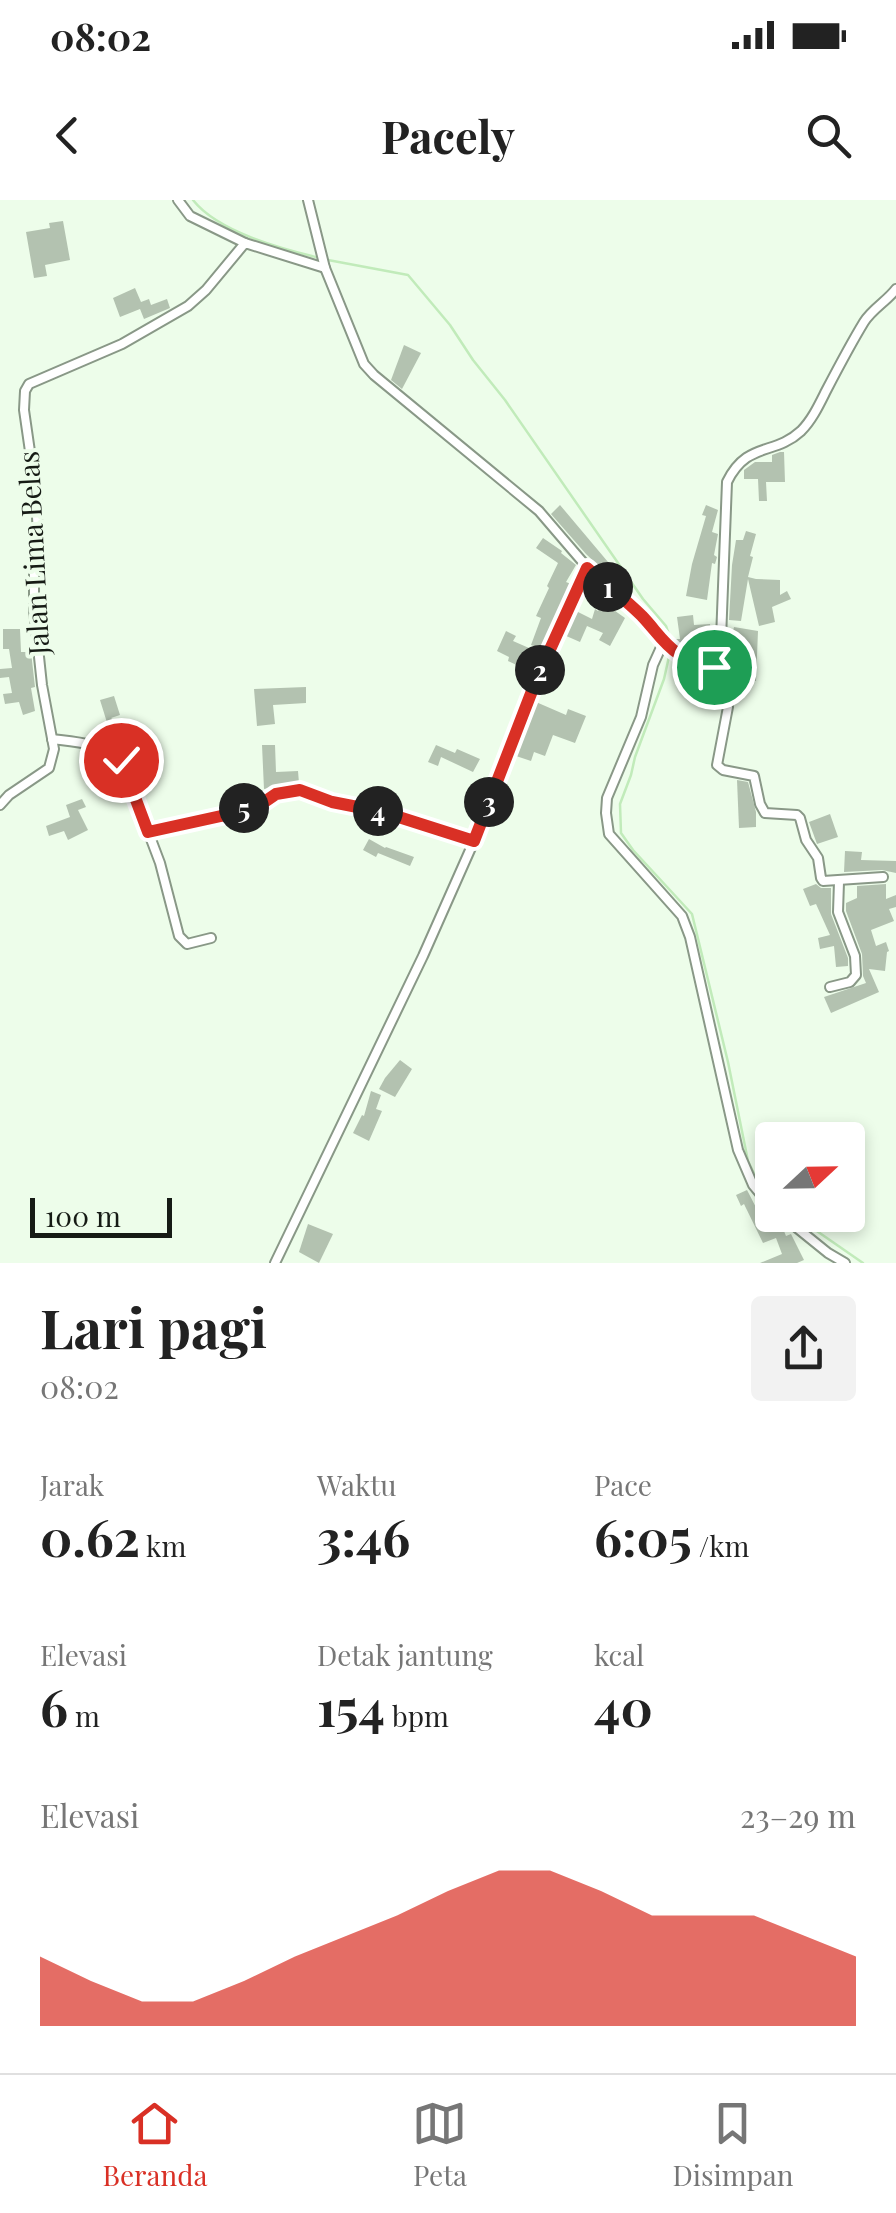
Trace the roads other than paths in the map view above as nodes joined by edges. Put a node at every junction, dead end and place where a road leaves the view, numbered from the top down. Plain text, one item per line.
1 (178, 200) edge
2 (308, 200) edge
3 (245, 243) junction
4 (325, 265) junction
5 (896, 289) edge
6 (587, 568) junction
7 (670, 648) junction
8 (713, 658) junction
9 (52, 738) junction
10 (0, 805) edge
11 (148, 832) junction
12 (474, 841) junction
13 (883, 877) dead end
14 (840, 882) junction
15 (211, 938) dead end
16 (830, 987) dead end
17 (755, 1187) edge
18 (803, 1232) edge
19 (275, 1263) edge
20 (845, 1263) edge

1 - 3 street
2 - 4 street
3 - 4 street
3 - 9 street, Jalan Lima Belas
4 - 6 street
5 - 8 street
6 - 7 street
6 - 12 street
7 - 8 street
7 - 17 street
8 - 14 street
9 - 10 street
9 - 11 street
11 - 12 street
11 - 15 street
12 - 19 street
13 - 14 street
14 - 16 street
18 - 20 street

